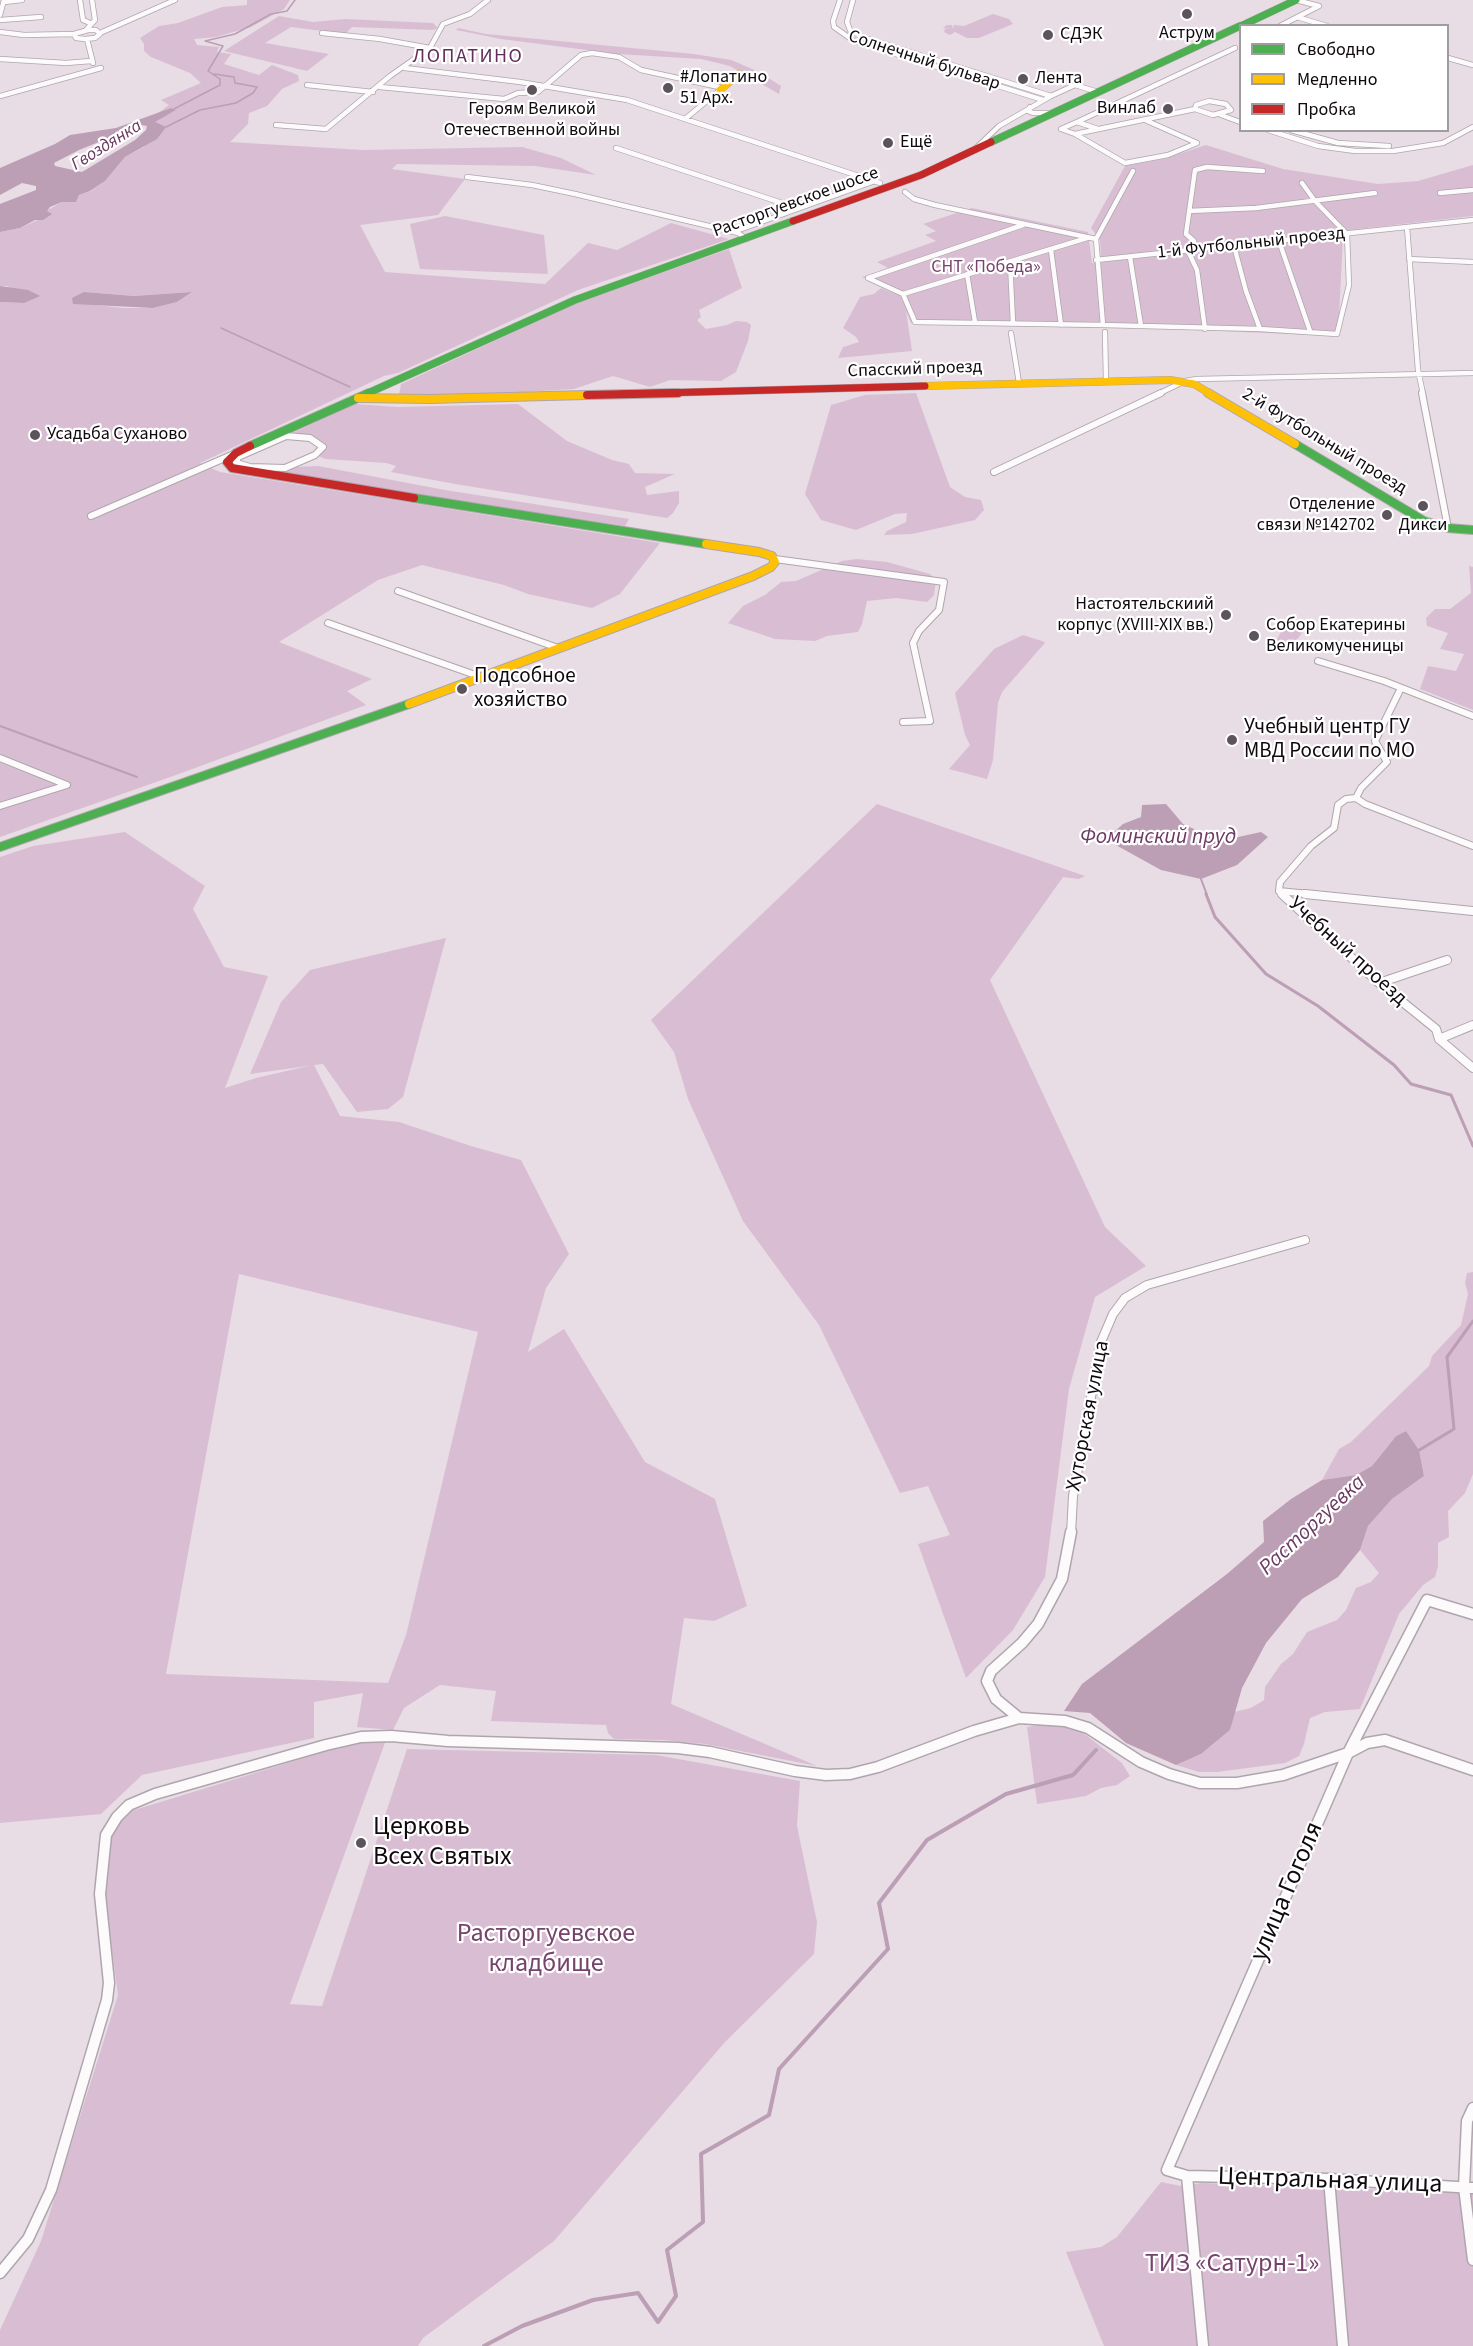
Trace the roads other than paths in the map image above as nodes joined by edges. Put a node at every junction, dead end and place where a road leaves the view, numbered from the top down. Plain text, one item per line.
1 (22, 0) edge
2 (80, 0) edge
3 (92, 0) edge
4 (175, 0) edge
5 (488, 0) edge
6 (840, 0) edge
7 (853, 0) edge
8 (1296, 0) edge
9 (4, 1) edge
10 (0, 15) edge
11 (41, 17) dead end
12 (1297, 17) junction
13 (0, 20) edge
14 (90, 23) junction
15 (1245, 24) edge
16 (1284, 24) edge
17 (1320, 24) edge
18 (1239, 27) edge
19 (86, 30) junction
20 (0, 32) edge
21 (100, 33) junction
22 (322, 33) dead end
23 (74, 34) junction
24 (87, 39) junction
25 (430, 48) junction
26 (897, 49) junction
27 (1238, 49) edge
28 (889, 52) junction
29 (1449, 58) edge
30 (0, 59) edge
31 (91, 61) junction
32 (1473, 65) edge
33 (405, 68) junction
34 (738, 74) dead end
35 (307, 85) dead end
36 (1017, 85) junction
37 (546, 86) junction
38 (380, 87) junction
39 (1008, 89) junction
40 (720, 90) junction
41 (1098, 92) junction
42 (373, 93) junction
43 (0, 96) edge
44 (1051, 96) junction
45 (1043, 100) junction
46 (1030, 107) junction
47 (1195, 109) junction
48 (1231, 110) junction
49 (1052, 113) junction
50 (1239, 113) edge
51 (1219, 115) junction
52 (685, 119) junction
53 (1145, 120) junction
54 (1077, 122) junction
55 (1239, 122) edge
56 (276, 125) dead end
57 (1473, 127) edge
58 (1098, 129) junction
59 (1274, 132) edge
60 (1297, 132) edge
61 (1075, 134) junction
62 (1456, 136) junction
63 (616, 148) dead end
64 (973, 150) junction
65 (1133, 171) dead end
66 (1263, 171) dead end
67 (467, 177) dead end
68 (1302, 183) dead end
69 (1473, 190) edge
70 (905, 192) dead end
71 (1375, 193) dead end
72 (1440, 193) dead end
73 (1315, 201) junction
74 (797, 208) junction
75 (1189, 211) junction
76 (1473, 220) edge
77 (1025, 224) junction
78 (1407, 227) junction
79 (1347, 234) junction
80 (742, 236) junction
81 (1089, 238) junction
82 (1096, 239) junction
83 (1279, 241) junction
84 (1234, 246) junction
85 (1051, 250) junction
86 (1191, 251) junction
87 (1130, 257) junction
88 (1409, 259) junction
89 (1095, 260) junction
90 (1010, 262) junction
91 (1473, 262) edge
92 (967, 274) junction
93 (903, 294) junction
94 (975, 322) junction
95 (1013, 323) junction
96 (1061, 325) junction
97 (1101, 326) junction
98 (1141, 326) junction
99 (1205, 329) junction
100 (1260, 329) junction
101 (1310, 331) junction
102 (1105, 332) dead end
103 (1011, 333) dead end
104 (1473, 373) edge
105 (1419, 374) junction
106 (1106, 381) junction
107 (1185, 381) junction
108 (1019, 383) junction
109 (358, 398) junction
110 (236, 458) junction
111 (994, 472) dead end
112 (91, 516) dead end
113 (1448, 528) junction
114 (1473, 530) edge
115 (775, 559) junction
116 (398, 591) dead end
117 (328, 623) dead end
118 (558, 648) junction
119 (1318, 661) dead end
120 (481, 677) junction
121 (1401, 688) junction
122 (1473, 716) edge
123 (903, 722) dead end
124 (0, 758) edge
125 (1356, 798) junction
126 (0, 806) edge
127 (1473, 846) edge
128 (0, 847) edge
129 (1279, 891) junction
130 (1473, 911) edge
131 (1447, 960) dead end
132 (1379, 983) junction
133 (1473, 1025) edge
134 (1440, 1040) junction
135 (1473, 1068) edge
136 (1305, 1240) dead end
137 (1473, 1614) edge
138 (1019, 1718) junction
139 (1348, 1753) junction
140 (1473, 1770) edge
141 (1473, 2108) edge
142 (1187, 2176) junction
143 (1329, 2179) junction
144 (1468, 2188) edge
145 (1473, 2260) edge
146 (0, 2273) edge
147 (1203, 2346) edge
148 (1343, 2346) edge

1 - 9 street
2 - 14 street
3 - 14 street
4 - 21 street
5 - 25 street
6 - 28 street, Солнечный бульвар
7 - 26 street, Солнечный бульвар
8 - 12 street
8 - 15 main road, Расторгуевское шоссе
9 - 10 street
11 - 13 street
12 - 16 street
12 - 17 street
14 - 19 street
18 - 41 main road, Расторгуевское шоссе
19 - 21 street
19 - 23 street
20 - 23 street
21 - 24 street
22 - 25 street
23 - 24 street
24 - 31 street
25 - 33 street
26 - 28 street
26 - 36 street, Солнечный бульвар
27 - 54 street
28 - 39 street, Солнечный бульвар
29 - 32 street
30 - 31 street
31 - 43 street
33 - 37 street
33 - 38 street
34 - 40 main road
35 - 42 street
36 - 39 street
36 - 44 street, Солнечный бульвар
37 - 38 street
37 - 40 street
37 - 52 street
38 - 42 street
39 - 45 street, Солнечный бульвар
40 - 52 street
41 - 44 street
41 - 49 main road, Расторгуевское шоссе
42 - 56 street
44 - 45 street
45 - 46 street
46 - 49 street
46 - 64 street
47 - 48 street
47 - 51 street
47 - 53 street
48 - 50 street
48 - 51 street
49 - 64 main road, Расторгуевское шоссе
51 - 55 street
52 - 74 street
53 - 58 street
53 - 61 street
54 - 58 street
54 - 61 street
57 - 62 street
58 - 61 street
59 - 62 street
60 - 62 street
63 - 74 street
64 - 80 main road, Расторгуевское шоссе
65 - 82 street
66 - 75 street
67 - 80 street
68 - 73 street
69 - 72 street
70 - 77 street
71 - 73 street
73 - 75 street
73 - 79 street
74 - 80 street
75 - 86 street
76 - 78 street, 1-й Футбольный проезд
77 - 81 street
77 - 93 street
78 - 79 street, 1-й Футбольный проезд
78 - 88 street
79 - 83 street, 1-й Футбольный проезд
79 - 101 street
80 - 109 main road, Расторгуевское шоссе
81 - 82 street
81 - 85 street
82 - 89 street
83 - 84 street, 1-й Футбольный проезд
83 - 101 street
84 - 86 street, 1-й Футбольный проезд
84 - 100 street
85 - 90 street
85 - 96 street
86 - 87 street, 1-й Футбольный проезд
86 - 99 street
87 - 89 street, 1-й Футбольный проезд
87 - 98 street
88 - 91 street
88 - 105 street
89 - 97 street
90 - 92 street
90 - 95 street
92 - 93 street
92 - 94 street
93 - 94 street
94 - 95 street
95 - 96 street
96 - 97 street
97 - 98 street
98 - 99 street
99 - 100 street
100 - 101 street
102 - 106 street
103 - 108 street
104 - 105 street, Спасский проезд
105 - 107 street, Спасский проезд
105 - 113 street
106 - 107 main road, Спасский проезд
106 - 108 main road, Спасский проезд
107 - 111 street
107 - 113 main road, 2-й Футбольный проезд
108 - 109 main road, Спасский проезд
109 - 110 main road, Расторгуевское шоссе
110 - 110 street
110 - 112 street
110 - 115 main road
113 - 114 main road, 2-й Футбольный проезд
115 - 118 main road
115 - 123 street
116 - 118 street
117 - 120 street
118 - 120 main road
119 - 121 street
120 - 128 main road
121 - 122 street
121 - 125 street, Учебный проезд
124 - 126 street
125 - 127 street
125 - 129 street, Учебный проезд
129 - 130 street
129 - 132 street, Учебный проезд
131 - 132 street
132 - 134 street, Учебный проезд
133 - 134 street
134 - 135 street, Учебный проезд
136 - 138 street, Хуторская улица
137 - 139 street, улица Гоголя
138 - 139 street
138 - 146 street
139 - 140 street
139 - 142 street, улица Гоголя
141 - 144 street
142 - 143 street, Центральная улица
142 - 147 street
143 - 144 street, Центральная улица
143 - 148 street
144 - 145 street

